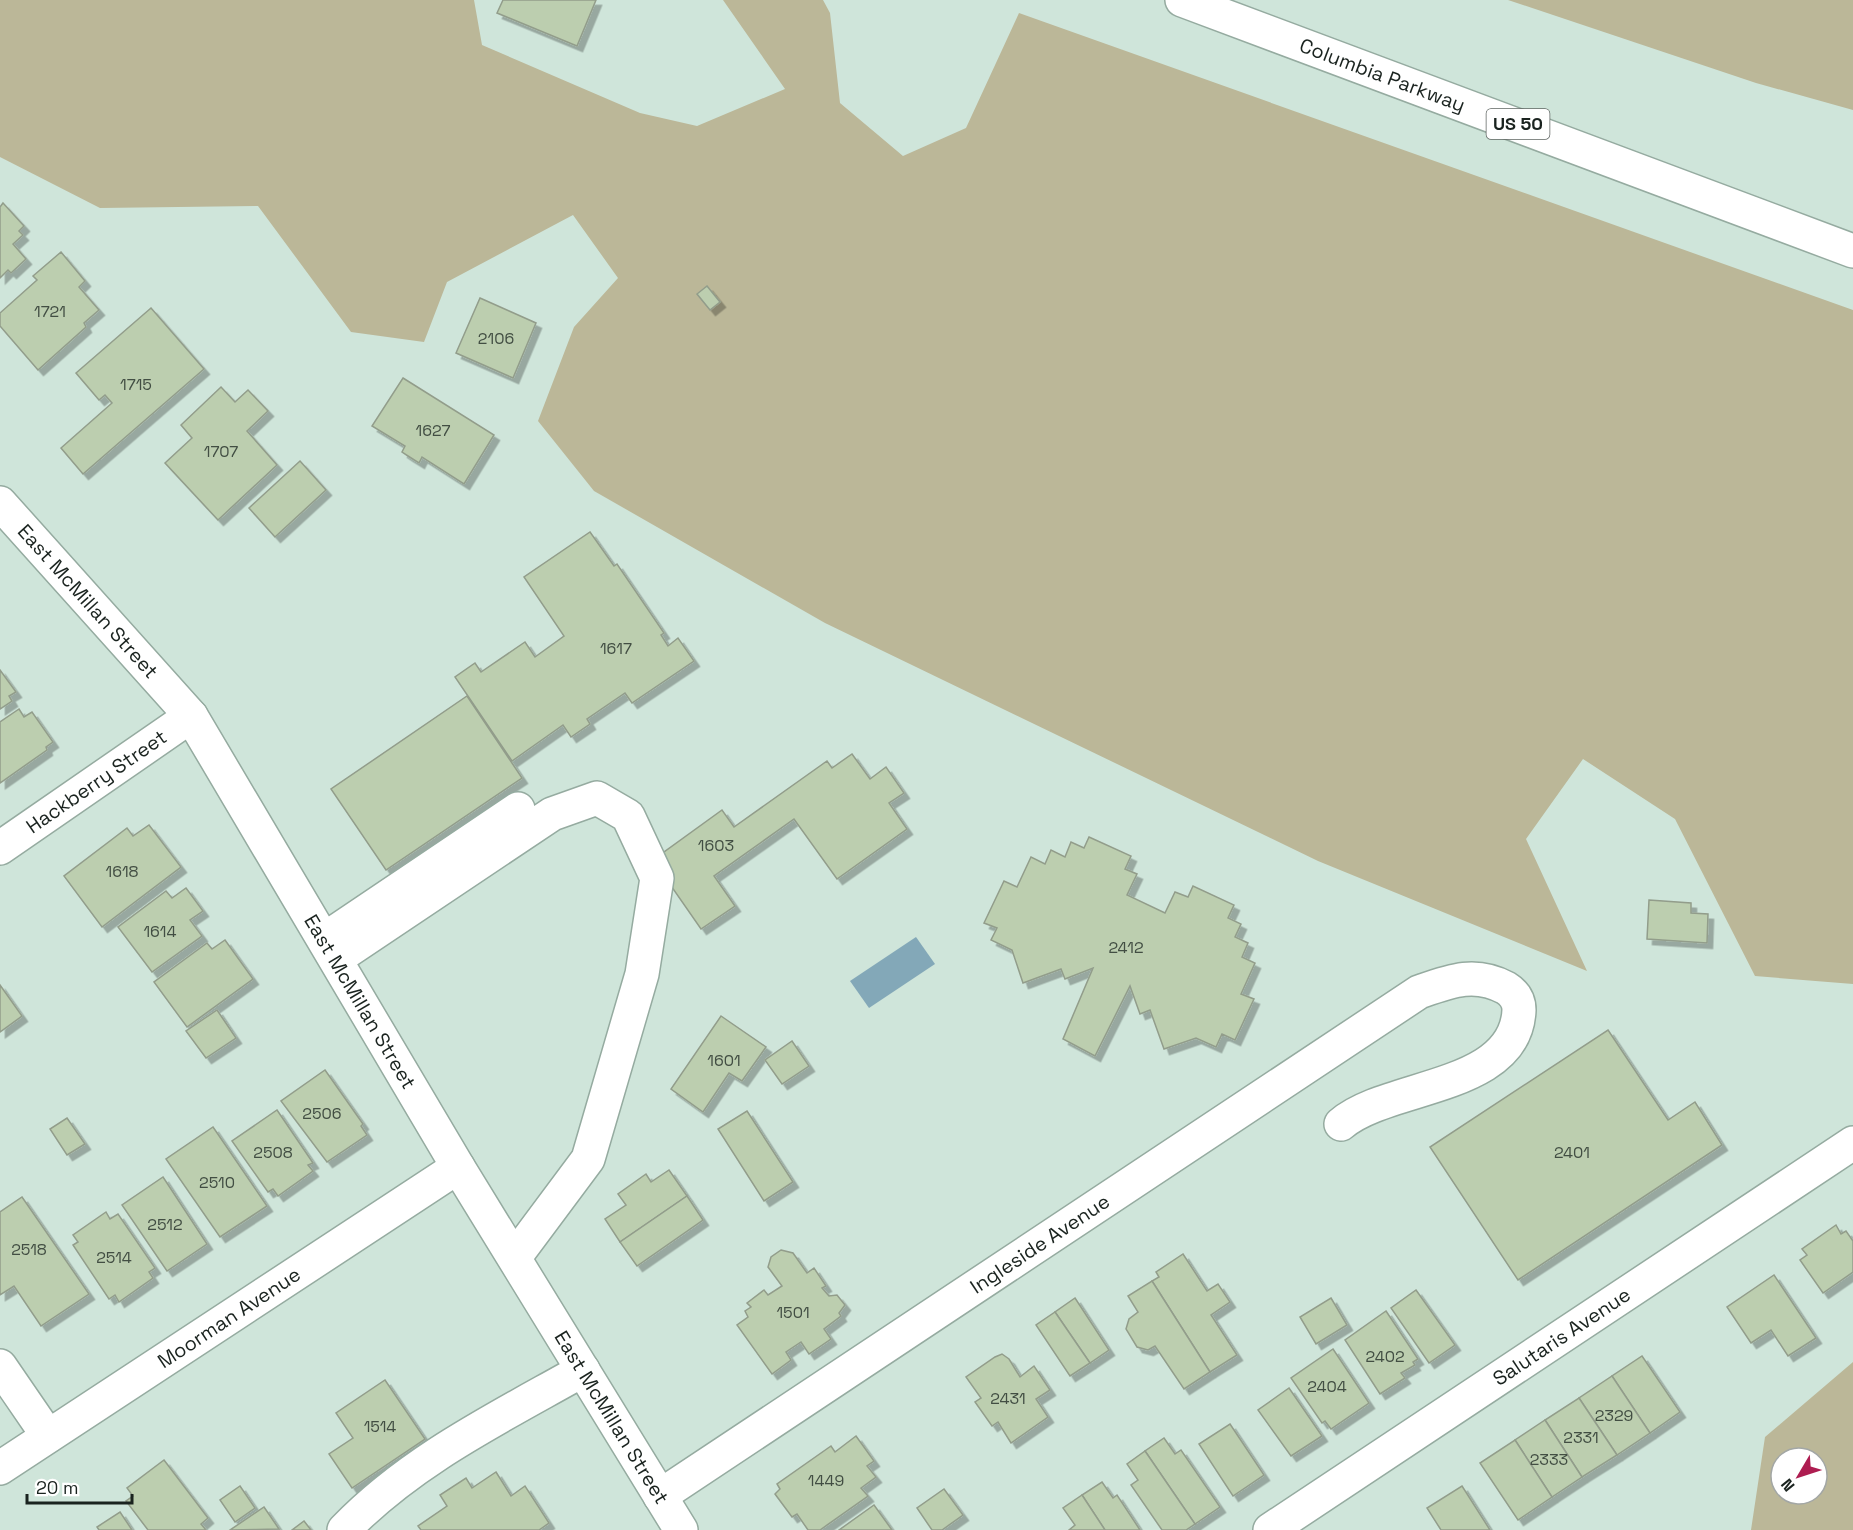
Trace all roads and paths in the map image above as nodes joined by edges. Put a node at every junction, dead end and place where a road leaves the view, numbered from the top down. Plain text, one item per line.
1 (1182, 0) edge
2 (1853, 250) edge
3 (0, 503) edge
4 (191, 716) junction
5 (518, 809) dead end
6 (0, 848) edge
7 (331, 949) junction
8 (1341, 1125) dead end
9 (1853, 1143) edge
10 (458, 1167) junction
11 (515, 1257) junction
12 (0, 1366) edge
13 (583, 1370) junction
14 (48, 1436) junction
15 (0, 1468) edge
16 (660, 1496) junction
17 (344, 1530) edge
18 (681, 1530) edge
19 (1270, 1530) edge

1 - 2 main road, Columbia Parkway / US 50
3 - 4 main road, East McMillan Street
4 - 6 main road, Hackberry Street
4 - 7 main road, East McMillan Street
5 - 7 main road
7 - 10 main road, East McMillan Street
7 - 11 main road
8 - 16 main road, Ingleside Avenue
9 - 19 main road, Salutaris Avenue
10 - 11 main road, East McMillan Street
10 - 14 main road, Moorman Avenue
11 - 13 main road, East McMillan Street
12 - 14 main road
13 - 16 main road, East McMillan Street
13 - 17 main road
14 - 15 main road, Moorman Avenue
16 - 18 main road, East McMillan Street

